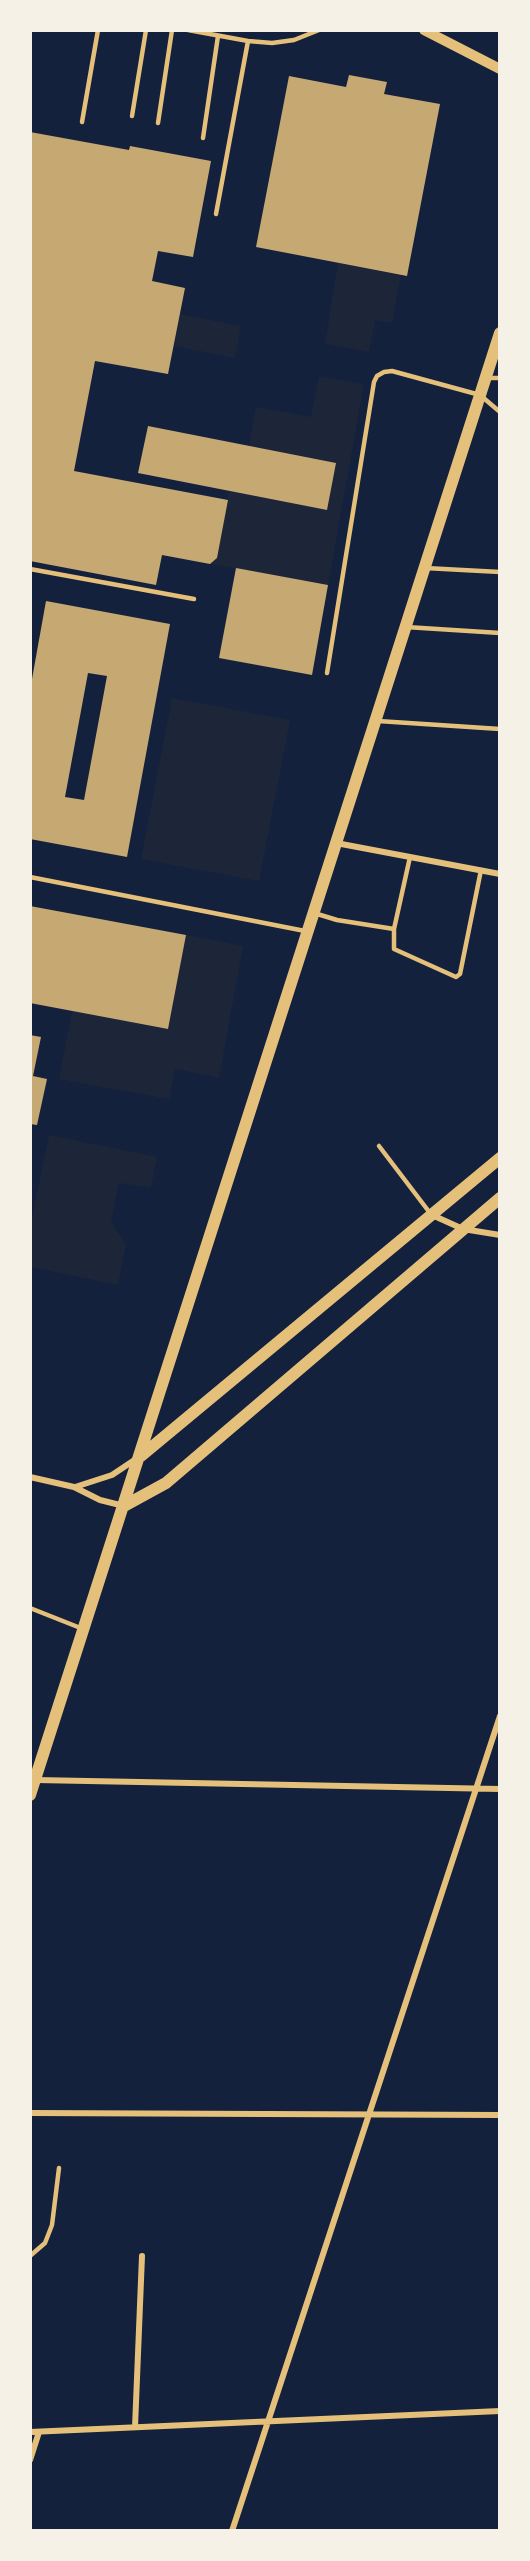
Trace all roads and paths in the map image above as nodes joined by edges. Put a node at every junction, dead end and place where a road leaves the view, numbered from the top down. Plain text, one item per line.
1 (98, 30) edge
2 (146, 30) edge
3 (172, 30) edge
4 (188, 30) edge
5 (319, 30) edge
6 (424, 30) edge
7 (218, 36) junction
8 (248, 41) junction
9 (500, 69) edge
10 (132, 116) dead end
11 (82, 122) dead end
12 (158, 123) dead end
13 (202, 138) dead end
14 (216, 214) dead end
15 (500, 333) edge
16 (486, 378) junction
17 (500, 378) edge
18 (480, 395) junction
19 (500, 412) edge
20 (425, 568) junction
21 (30, 570) edge
22 (500, 572) edge
23 (194, 599) dead end
24 (406, 627) junction
25 (500, 633) edge
26 (327, 673) dead end
27 (375, 721) junction
28 (500, 729) edge
29 (336, 843) junction
30 (410, 857) junction
31 (481, 870) junction
32 (500, 874) edge
33 (30, 877) edge
34 (314, 913) junction
35 (394, 929) junction
36 (308, 931) junction
37 (379, 1146) dead end
38 (500, 1158) edge
39 (500, 1198) edge
40 (431, 1214) junction
41 (463, 1229) junction
42 (500, 1235) edge
43 (140, 1457) junction
44 (30, 1478) edge
45 (74, 1487) junction
46 (124, 1506) junction
47 (30, 1608) edge
48 (83, 1629) junction
49 (500, 1716) edge
50 (32, 1780) edge
51 (476, 1789) junction
52 (500, 1789) edge
53 (30, 1795) edge
54 (30, 2113) edge
55 (370, 2114) junction
56 (500, 2115) edge
57 (59, 2168) dead end
58 (30, 2256) edge
59 (142, 2256) dead end
60 (500, 2411) edge
61 (268, 2422) junction
62 (135, 2427) junction
63 (30, 2432) edge
64 (39, 2432) junction
65 (30, 2460) edge
66 (232, 2531) edge

1 - 11 lane
2 - 10 lane
3 - 12 lane
4 - 7 lane
5 - 8 lane
6 - 9 street
7 - 8 lane
7 - 13 lane
8 - 14 lane
15 - 16 main road
16 - 17 lane
16 - 18 main road
18 - 19 lane
18 - 20 main road
18 - 26 lane
20 - 22 lane
20 - 24 main road
21 - 23 lane
24 - 25 lane
24 - 27 main road
27 - 28 lane
27 - 29 main road
29 - 30 street
29 - 34 main road
30 - 31 street
30 - 35 lane
31 - 32 street
31 - 35 lane
33 - 36 lane
34 - 35 lane
34 - 36 main road
36 - 43 main road
37 - 40 lane
38 - 40 main road
39 - 41 main road
40 - 41 street
40 - 43 main road
41 - 42 street
41 - 46 main road
43 - 45 street
43 - 46 main road
44 - 45 street
45 - 46 street
46 - 48 main road
47 - 48 lane
48 - 50 main road
49 - 51 street
50 - 51 street
50 - 53 main road
51 - 52 street
51 - 55 street
54 - 55 street
55 - 56 street
55 - 61 street
57 - 58 lane
59 - 62 street
60 - 61 street
61 - 62 street
61 - 66 street
62 - 64 street
63 - 64 street
64 - 65 street

